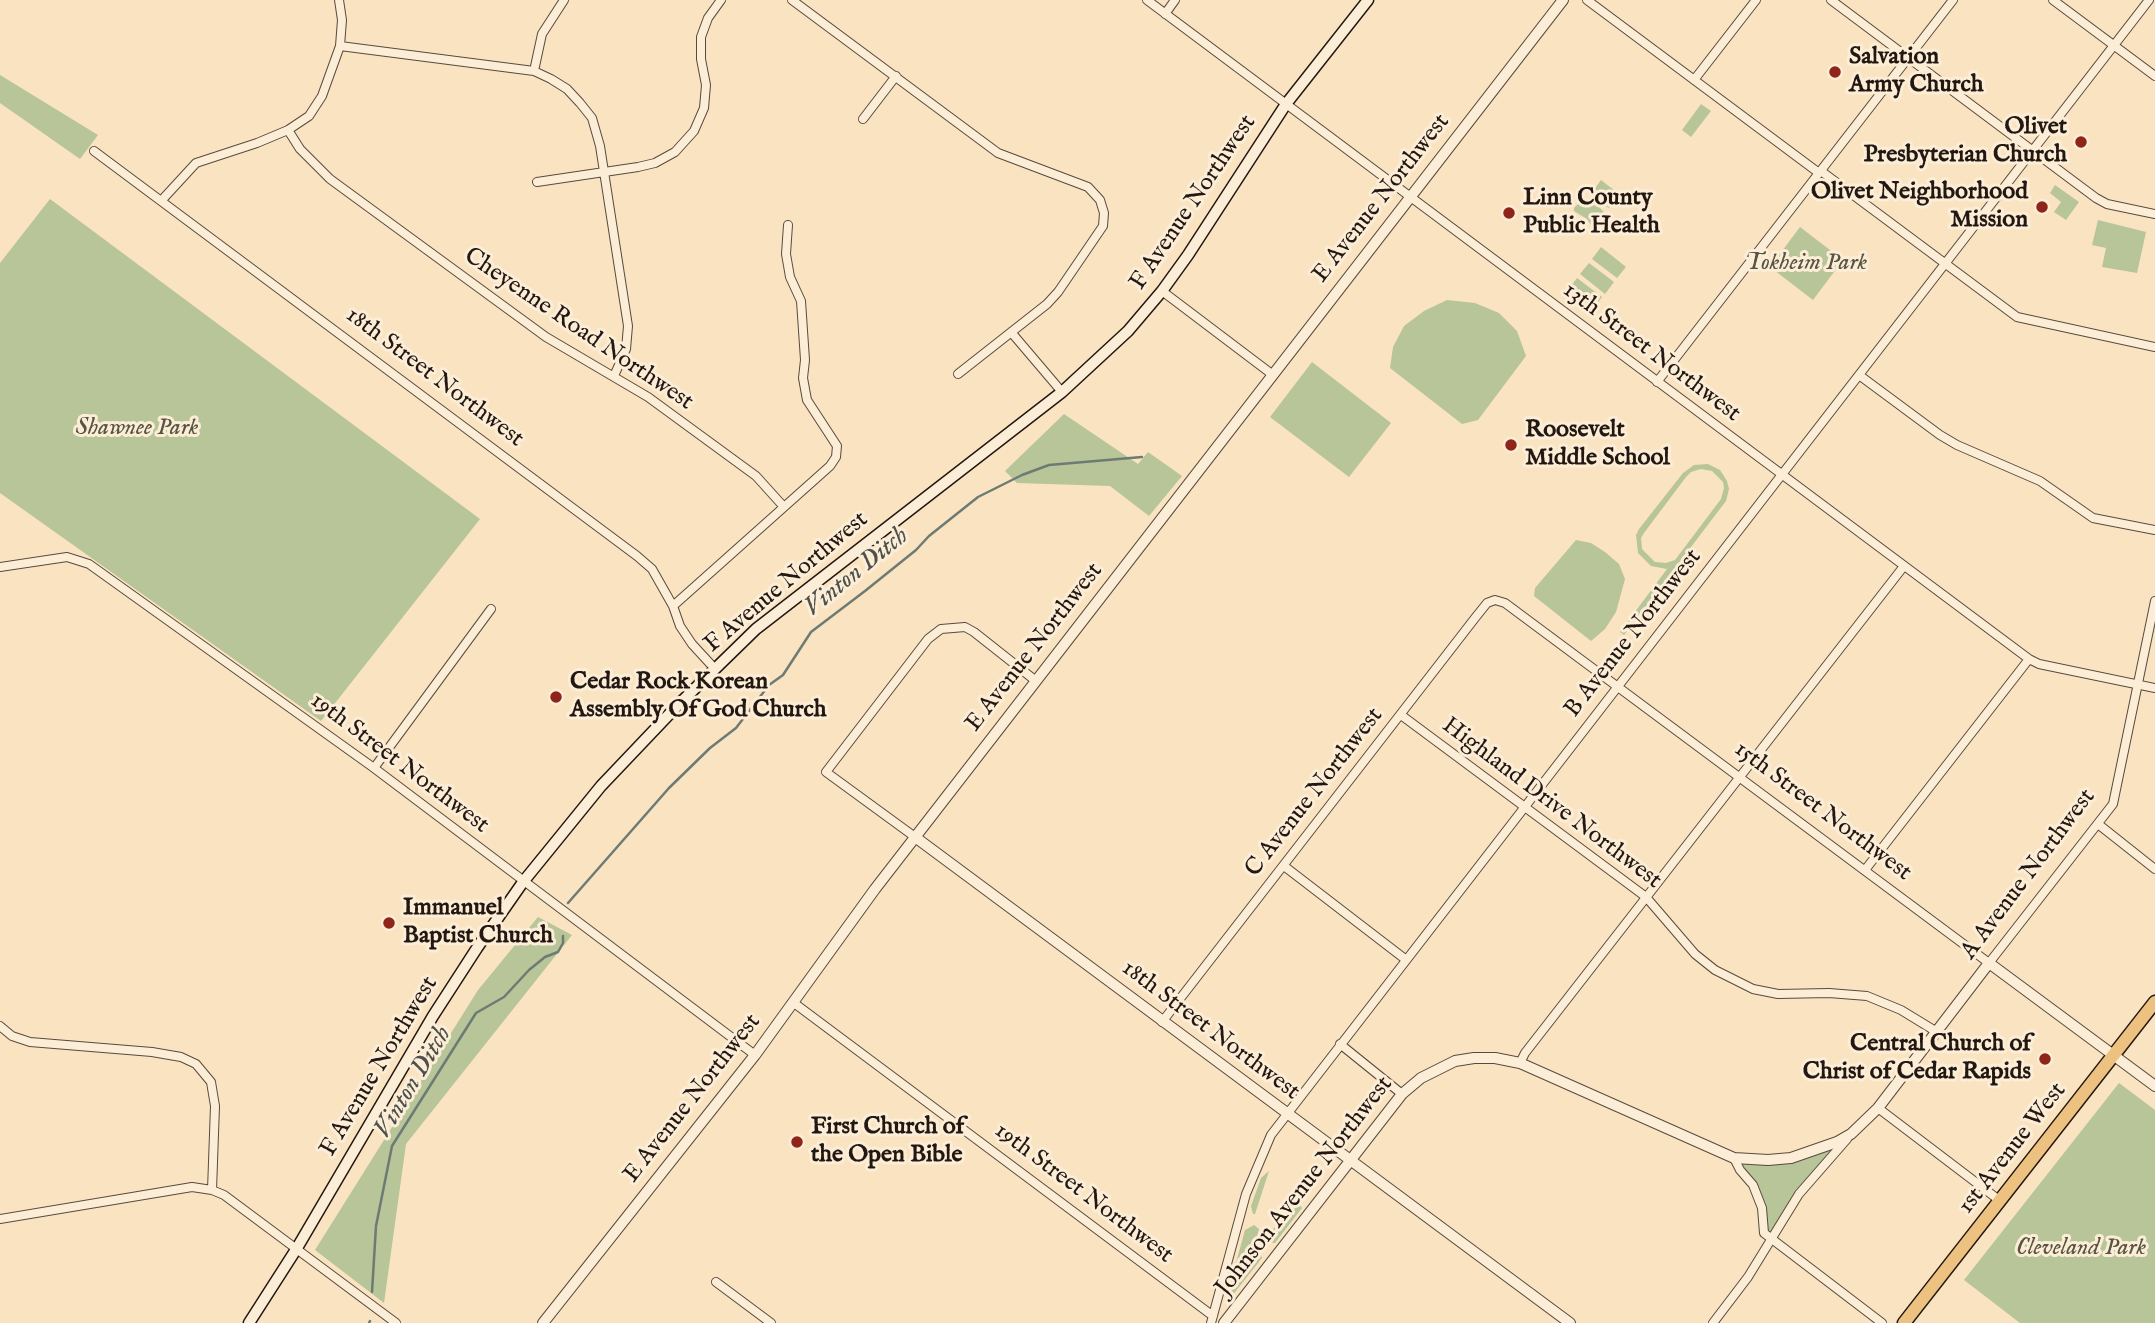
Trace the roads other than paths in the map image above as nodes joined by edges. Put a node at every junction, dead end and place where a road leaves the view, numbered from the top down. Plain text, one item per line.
1 (339, 0) edge
2 (564, 0) edge
3 (722, 0) edge
4 (792, 0) edge
5 (1147, 0) edge
6 (1175, 0) edge
7 (1368, 0) edge
8 (1563, 0) edge
9 (1587, 0) edge
10 (1756, 0) edge
11 (1831, 0) edge
12 (1953, 0) edge
13 (2053, 0) edge
14 (2149, 0) edge
15 (1165, 13) junction
16 (340, 46) junction
17 (2113, 46) junction
18 (1908, 58) junction
19 (534, 71) junction
20 (896, 76) junction
21 (2155, 76) edge
22 (1694, 80) junction
23 (1286, 104) junction
24 (863, 119) dead end
25 (288, 130) junction
26 (2032, 150) junction
27 (94, 151) dead end
28 (605, 171) junction
29 (1820, 172) junction
30 (537, 182) dead end
31 (1410, 197) junction
32 (161, 201) junction
33 (2155, 214) edge
34 (788, 225) dead end
35 (1944, 264) junction
36 (1163, 291) junction
37 (1011, 332) junction
38 (2155, 347) edge
39 (958, 374) dead end
40 (1273, 375) junction
41 (1859, 375) junction
42 (614, 376) junction
43 (1657, 382) junction
44 (1062, 392) junction
45 (1782, 474) junction
46 (784, 507) junction
47 (2155, 530) edge
48 (1904, 566) junction
49 (0, 568) edge
50 (2155, 601) edge
51 (1505, 603) joint
52 (673, 606) junction
53 (491, 610) dead end
54 (2029, 659) junction
55 (715, 669) junction
56 (1036, 681) junction
57 (2138, 685) junction
58 (1617, 687) junction
59 (2155, 688) edge
60 (1401, 715) junction
61 (374, 768) junction
62 (1740, 777) junction
63 (1525, 806) junction
64 (2098, 824) junction
65 (915, 838) junction
66 (1284, 866) junction
67 (2155, 869) edge
68 (1865, 870) junction
69 (523, 882) junction
70 (1646, 897) junction
71 (1405, 959) junction
72 (1989, 963) junction
73 (2155, 1002) edge
74 (794, 1003) junction
75 (1162, 1022) junction
76 (0, 1026) edge
77 (1937, 1032) junction
78 (1340, 1044) junction
79 (755, 1055) junction
80 (2114, 1055) junction
81 (1520, 1063) junction
82 (2155, 1086) edge
83 (1402, 1094) junction
84 (1878, 1108) junction
85 (1287, 1113) junction
86 (1851, 1134) junction
87 (1734, 1158) junction
88 (1349, 1161) junction
89 (212, 1190) junction
90 (1999, 1200) junction
91 (0, 1219) edge
92 (1770, 1238) junction
93 (297, 1248) junction
94 (716, 1282) dead end
95 (1212, 1319) edge
96 (1908, 1322) edge
97 (248, 1323) edge
98 (396, 1323) edge
99 (543, 1323) edge
100 (771, 1323) edge
101 (1224, 1323) edge
102 (1570, 1323) edge
103 (1713, 1323) edge
104 (1882, 1323) edge

1 - 16 street
2 - 19 street
3 - 28 street
4 - 20 street
5 - 15 street, 13th Street Northwest
6 - 15 street
7 - 23 main road, F Avenue Northwest
8 - 31 street, E Avenue Northwest
9 - 22 street
10 - 22 street
11 - 18 street
12 - 18 street
13 - 17 street
14 - 17 street, B Avenue Northwest
15 - 23 street, 13th Street Northwest
16 - 19 street
16 - 25 street
17 - 21 street
17 - 26 street, B Avenue Northwest
18 - 26 street
18 - 29 street
19 - 28 street
20 - 24 street
20 - 37 street
22 - 29 street
23 - 31 street, 13th Street Northwest
23 - 36 main road, F Avenue Northwest
25 - 32 street
25 - 42 street, Cheyenne Road Northwest
26 - 33 street
26 - 35 street, B Avenue Northwest
27 - 32 street, 18th Street Northwest
28 - 30 street
28 - 42 street
29 - 35 street
29 - 43 street
31 - 40 street, E Avenue Northwest
31 - 43 street, 13th Street Northwest
32 - 52 street, 18th Street Northwest
34 - 46 street
35 - 38 street
35 - 41 street, B Avenue Northwest
36 - 40 street
36 - 44 main road, F Avenue Northwest
37 - 39 street
37 - 44 street
40 - 56 street, E Avenue Northwest
41 - 45 street, B Avenue Northwest
41 - 47 street
42 - 46 street, Cheyenne Road Northwest
43 - 45 street, 13th Street Northwest
44 - 55 main road, F Avenue Northwest
45 - 48 street, 13th Street Northwest
45 - 58 street, B Avenue Northwest
46 - 52 street
48 - 54 street, 13th Street Northwest
48 - 62 street
49 - 61 street, 19th Street Northwest
50 - 57 street, A Avenue Northwest
51 - 58 street, 15th Street Northwest
51 - 60 street, C Avenue Northwest
52 - 55 street, 18th Street Northwest
53 - 61 street
54 - 57 street, 13th Street Northwest
54 - 68 street
55 - 69 main road, F Avenue Northwest
56 - 65 street, E Avenue Northwest
56 - 65 street, 18th Street Northwest
57 - 59 street, 13th Street Northwest
57 - 64 street, A Avenue Northwest
58 - 62 street, 15th Street Northwest
58 - 63 street, B Avenue Northwest
60 - 63 street, Highland Drive Northwest
60 - 66 street, C Avenue Northwest
61 - 69 street, 19th Street Northwest
62 - 68 street, 15th Street Northwest
62 - 70 street
63 - 70 street, Highland Drive Northwest
63 - 71 street, B Avenue Northwest
64 - 67 street
64 - 72 street, A Avenue Northwest
65 - 74 street, E Avenue Northwest
65 - 75 street, 18th Street Northwest
66 - 71 street
66 - 75 street, C Avenue Northwest
68 - 72 street, 15th Street Northwest
69 - 79 street, 19th Street Northwest
69 - 93 main road, F Avenue Northwest
70 - 77 street, Highland Drive Northwest
70 - 81 street
71 - 78 street, B Avenue Northwest
72 - 77 street, A Avenue Northwest
72 - 80 street, 15th Street Northwest
73 - 80 main road, 1st Avenue West
74 - 79 street, E Avenue Northwest
74 - 95 street, 19th Street Northwest
75 - 85 street, 18th Street Northwest
76 - 89 street
77 - 84 street, A Avenue Northwest
78 - 83 street
78 - 85 street, B Avenue Northwest
79 - 99 street, E Avenue Northwest
80 - 82 street, 15th Street Northwest
80 - 90 main road, 1st Avenue West
81 - 83 street, Johnson Avenue Northwest
81 - 87 street, Johnson Avenue Northwest
83 - 88 street, Johnson Avenue Northwest
84 - 86 street, A Avenue Northwest
84 - 90 street
85 - 88 street, 18th Street Northwest
85 - 95 street, B Avenue Northwest
86 - 87 street, Johnson Avenue Northwest
86 - 92 street
87 - 92 street
88 - 101 street, Johnson Avenue Northwest
88 - 102 street, 18th Street Northwest
89 - 91 street
89 - 93 street
90 - 96 main road, 1st Avenue West
92 - 103 street
92 - 104 street
93 - 97 main road, F Avenue Northwest
93 - 98 street
94 - 100 street

